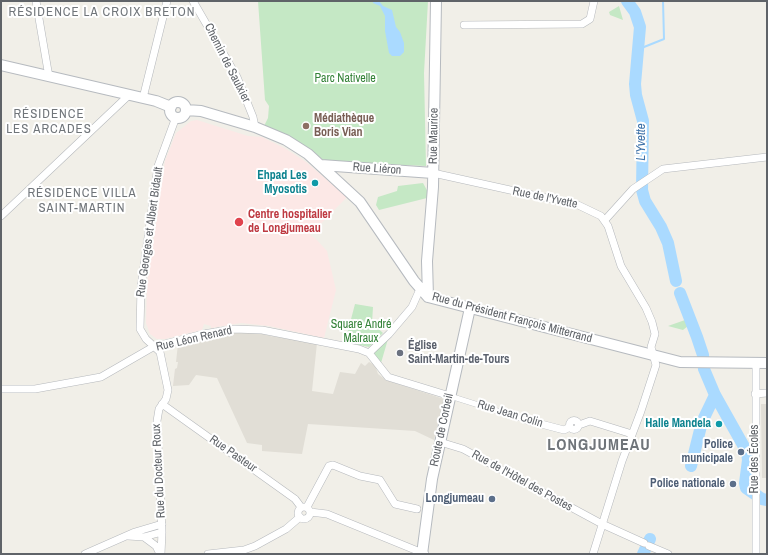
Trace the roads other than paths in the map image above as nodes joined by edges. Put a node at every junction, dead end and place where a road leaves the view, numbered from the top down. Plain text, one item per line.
1 (36, 1) edge
2 (167, 1) edge
3 (193, 1) edge
4 (436, 1) edge
5 (594, 1) edge
6 (464, 25) dead end
7 (1, 65) edge
8 (49, 77) junction
9 (129, 95) junction
10 (143, 98) junction
11 (171, 107) junction
12 (186, 110) junction
13 (176, 117) junction
14 (255, 127) junction
15 (767, 157) edge
16 (321, 165) junction
17 (356, 167) junction
18 (433, 173) junction
19 (348, 190) junction
20 (1, 216) edge
21 (605, 220) junction
22 (427, 272) junction
23 (417, 285) junction
24 (428, 297) junction
25 (470, 308) junction
26 (153, 346) junction
27 (368, 353) junction
28 (652, 354) junction
29 (756, 363) junction
30 (767, 364) edge
31 (1, 389) edge
32 (767, 393) edge
33 (755, 394) junction
34 (450, 396) junction
35 (162, 404) junction
36 (526, 420) joint
37 (632, 434) junction
38 (440, 442) junction
39 (306, 509) junction
40 (417, 509) dead end
41 (300, 517) junction
42 (162, 524) junction
43 (602, 524) junction
44 (162, 532) junction
45 (128, 536) junction
46 (144, 537) junction
47 (85, 554) edge
48 (161, 554) edge
49 (208, 554) edge
50 (423, 554) edge
51 (593, 554) edge
52 (668, 554) edge
53 (756, 554) edge

1 - 8 street
2 - 10 street
3 - 14 street, Chemin de Saulxier
4 - 18 main road, Rue Maurice
5 - 6 street
7 - 8 main road, Rue du Président François Mitterrand
8 - 9 main road, Rue du Président François Mitterrand
9 - 10 main road, Rue du Président François Mitterrand
9 - 20 street
10 - 11 main road, Rue du Président François Mitterrand
11 - 12 main road, Rue du Président François Mitterrand
11 - 13 main road
12 - 13 main road
12 - 14 main road, Rue du Président François Mitterrand
13 - 26 street, Rue Georges et Albert Bidault
14 - 16 main road, Rue du Président François Mitterrand
15 - 21 street
16 - 17 main road, Rue Liéron
16 - 19 main road, Rue du Président François Mitterrand
17 - 18 main road, Rue Liéron
17 - 19 main road
18 - 21 street, Rue de l'Yvette
18 - 22 main road, Rue Maurice
19 - 23 main road, Rue du Président François Mitterrand
21 - 28 street
22 - 23 main road
22 - 24 main road, Rue Maurice
23 - 24 main road, Rue du Président François Mitterrand
23 - 27 street
24 - 25 main road, Rue du Président François Mitterrand
25 - 28 main road, Rue du Président François Mitterrand
25 - 34 main road, Route de Corbeil
26 - 27 street, Rue Léon Renard
26 - 31 street, Rue Léon Renard
26 - 35 street, Rue du Docteur Roux
27 - 34 street
28 - 29 main road, Rue du Président François Mitterrand
28 - 37 street
29 - 30 main road, Rue du Président François Mitterrand
29 - 33 street, Rue des Écoles
32 - 33 street
33 - 53 street, Rue des Écoles
34 - 36 street, Rue Jean Colin
34 - 38 main road, Route de Corbeil
35 - 39 street, Rue Pasteur
35 - 42 street, Rue du Docteur Roux
36 - 37 street, Rue Jean Colin
37 - 43 street
38 - 43 street, Rue de l'Hôtel des Postes
38 - 50 main road, Route de Corbeil
39 - 40 street
39 - 41 street
39 - 41 street
39 - 50 street
41 - 49 street
42 - 44 street, Rue du Docteur Roux
42 - 45 street
43 - 51 street
43 - 52 street, Rue de l'Hôtel des Postes
44 - 46 street
44 - 48 street, Rue du Docteur Roux
45 - 46 street
45 - 47 street
46 - 48 street

